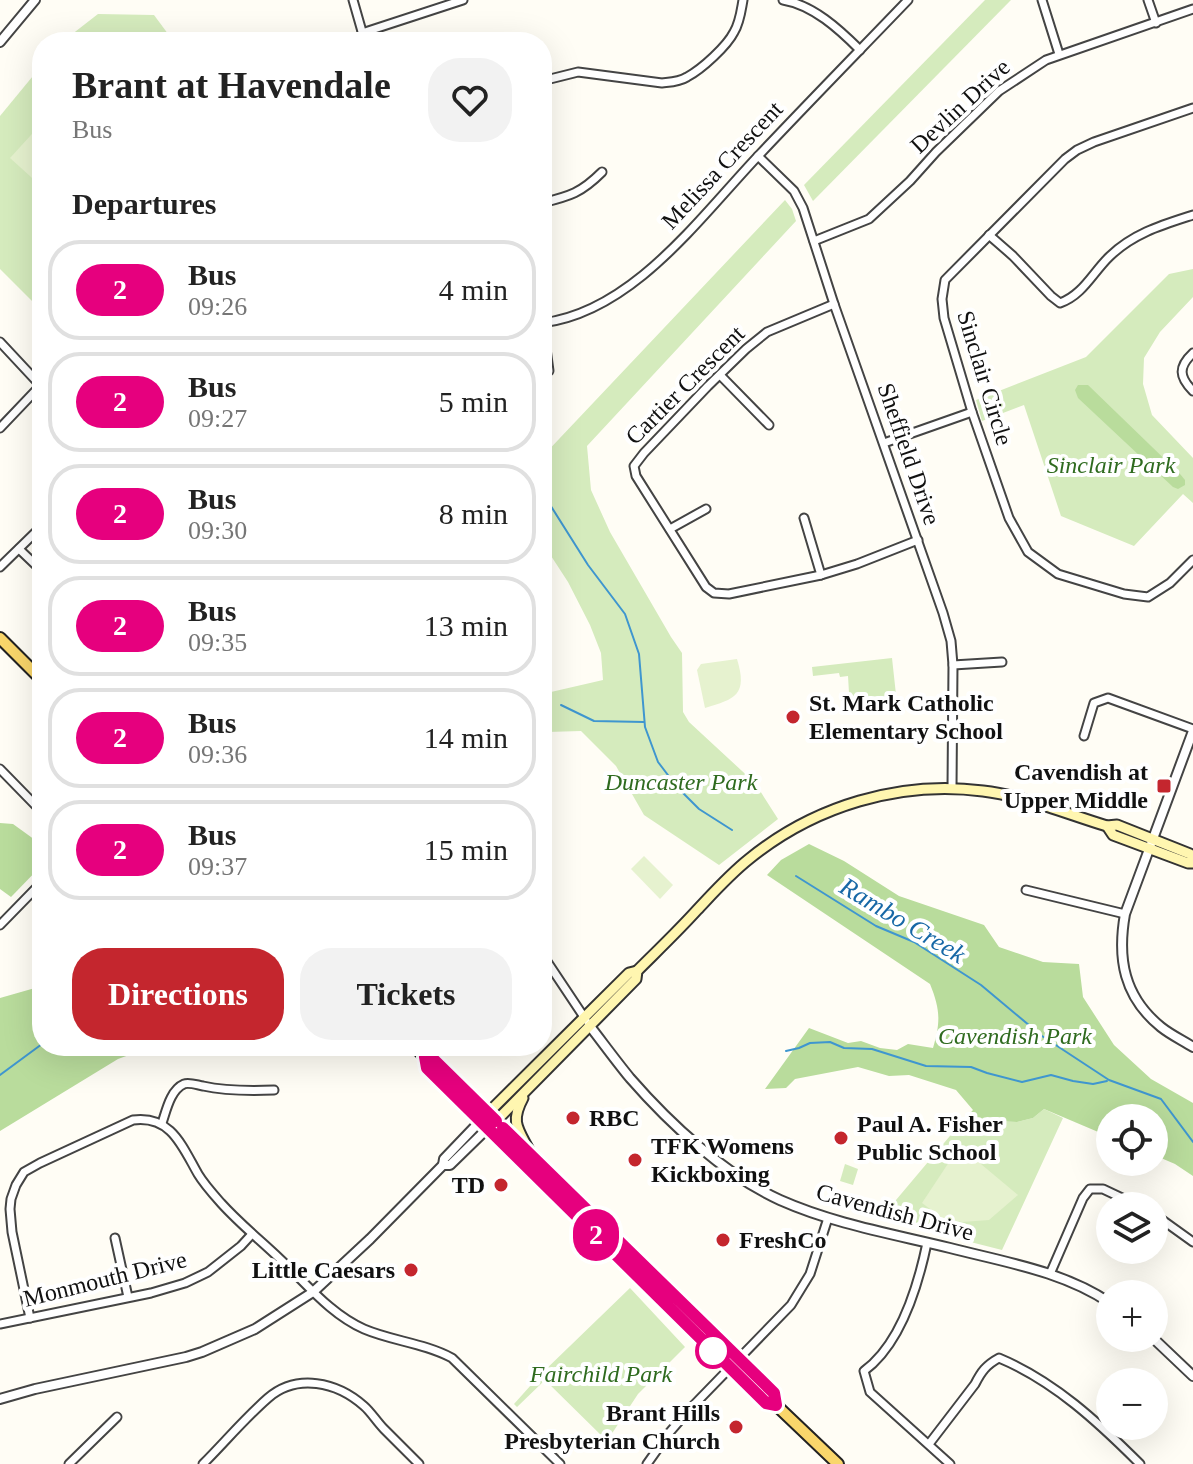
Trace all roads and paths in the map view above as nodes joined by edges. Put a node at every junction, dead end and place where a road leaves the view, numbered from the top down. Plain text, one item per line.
1 (35, 0) edge
2 (353, 0) edge
3 (460, 0) edge
4 (743, 0) edge
5 (783, 0) edge
6 (908, 0) edge
7 (1042, 0) edge
8 (1148, 0) edge
9 (804, 3) edge
10 (1193, 9) edge
11 (1156, 23) junction
12 (362, 32) edge
13 (365, 32) edge
14 (0, 42) edge
15 (860, 50) junction
16 (1059, 54) junction
17 (552, 78) edge
18 (1193, 108) edge
19 (758, 156) junction
20 (602, 172) dead end
21 (552, 201) edge
22 (1193, 215) edge
23 (989, 235) junction
24 (814, 241) junction
25 (834, 304) junction
26 (552, 321) edge
27 (0, 342) edge
28 (1193, 353) edge
29 (720, 375) junction
30 (32, 376) edge
31 (1193, 391) edge
32 (32, 396) edge
33 (972, 412) junction
34 (769, 425) dead end
35 (0, 428) edge
36 (884, 443) junction
37 (706, 509) dead end
38 (804, 518) dead end
39 (670, 529) junction
40 (32, 536) edge
41 (918, 540) junction
42 (19, 549) junction
43 (1193, 560) edge
44 (32, 561) edge
45 (0, 567) edge
46 (821, 575) junction
47 (0, 638) edge
48 (1002, 662) dead end
49 (953, 665) junction
50 (32, 670) edge
51 (1193, 730) edge
52 (1084, 736) dead end
53 (0, 769) edge
54 (952, 788) junction
55 (32, 802) edge
56 (1151, 844) junction
57 (1193, 861) edge
58 (1026, 890) dead end
59 (32, 893) edge
60 (1125, 914) junction
61 (0, 925) edge
62 (552, 969) edge
63 (587, 1021) junction
64 (1193, 1047) edge
65 (424, 1056) edge
66 (274, 1090) dead end
67 (527, 1091) junction
68 (488, 1121) junction
69 (162, 1123) junction
70 (532, 1156) junction
71 (1109, 1192) edge
72 (10, 1209) junction
73 (0, 1210) edge
74 (828, 1218) junction
75 (1168, 1224) edge
76 (252, 1234) junction
77 (115, 1238) dead end
78 (1193, 1242) edge
79 (927, 1243) junction
80 (1050, 1274) junction
81 (313, 1292) junction
82 (1096, 1293) edge
83 (128, 1297) junction
84 (30, 1318) junction
85 (0, 1324) edge
86 (1168, 1352) edge
87 (740, 1359) junction
88 (730, 1368) junction
89 (1193, 1376) edge
90 (0, 1399) edge
91 (776, 1405) junction
92 (117, 1417) dead end
93 (929, 1444) junction
94 (69, 1464) edge
95 (203, 1464) edge
96 (419, 1464) edge
97 (560, 1464) edge
98 (647, 1464) edge
99 (838, 1464) edge
100 (950, 1464) edge
101 (1140, 1464) edge

1 - 14 street
2 - 12 street
3 - 13 street
4 - 17 street
5 - 9 street
6 - 15 street, Melissa Crescent
7 - 16 street
8 - 11 street
9 - 15 street
10 - 11 street, Devlin Drive
11 - 16 street, Devlin Drive
15 - 19 street, Melissa Crescent
16 - 24 street, Devlin Drive
18 - 23 street, Sinclair Circle
19 - 24 street, Sheffield Drive
19 - 26 street, Melissa Crescent
20 - 21 street
22 - 23 street
23 - 33 street, Sinclair Circle
24 - 25 street, Sheffield Drive
25 - 29 street, Cartier Crescent
25 - 36 street, Sheffield Drive
27 - 30 street
28 - 31 street
29 - 34 street
29 - 39 street, Cartier Crescent
32 - 35 street
33 - 36 street
33 - 43 street, Sinclair Circle
36 - 41 street, Sheffield Drive
37 - 39 street
38 - 46 street
39 - 46 street, Cartier Crescent
40 - 42 street
41 - 46 street, Cartier Crescent
41 - 49 street, Sheffield Drive
42 - 44 street
42 - 45 street
47 - 50 main road
48 - 49 street
49 - 54 street, Sheffield Drive
51 - 52 street
51 - 56 street
53 - 55 street
54 - 56 main road
54 - 63 main road
56 - 57 main road
56 - 60 street
58 - 60 street
59 - 61 street
60 - 64 street
62 - 63 street
63 - 67 main road
63 - 68 main road
63 - 74 street, Cavendish Drive
65 - 68 main road
66 - 69 street
67 - 68 main road
67 - 70 main road
68 - 70 main road
68 - 81 street
68 - 88 main road
69 - 72 street
69 - 76 street
70 - 87 main road
71 - 80 street
72 - 73 street
72 - 84 street
74 - 79 street, Cavendish Drive
74 - 87 street
75 - 78 street
76 - 81 street
76 - 83 street, Monmouth Drive
77 - 83 street
79 - 80 street, Cavendish Drive
79 - 93 street
80 - 82 street, Cavendish Drive
81 - 90 street
81 - 97 street
83 - 84 street, Monmouth Drive
84 - 85 street, Monmouth Drive
86 - 89 street
87 - 88 street
87 - 91 main road
88 - 91 main road
88 - 98 street
91 - 99 main road
92 - 94 street
93 - 100 street
93 - 101 street
95 - 96 street

